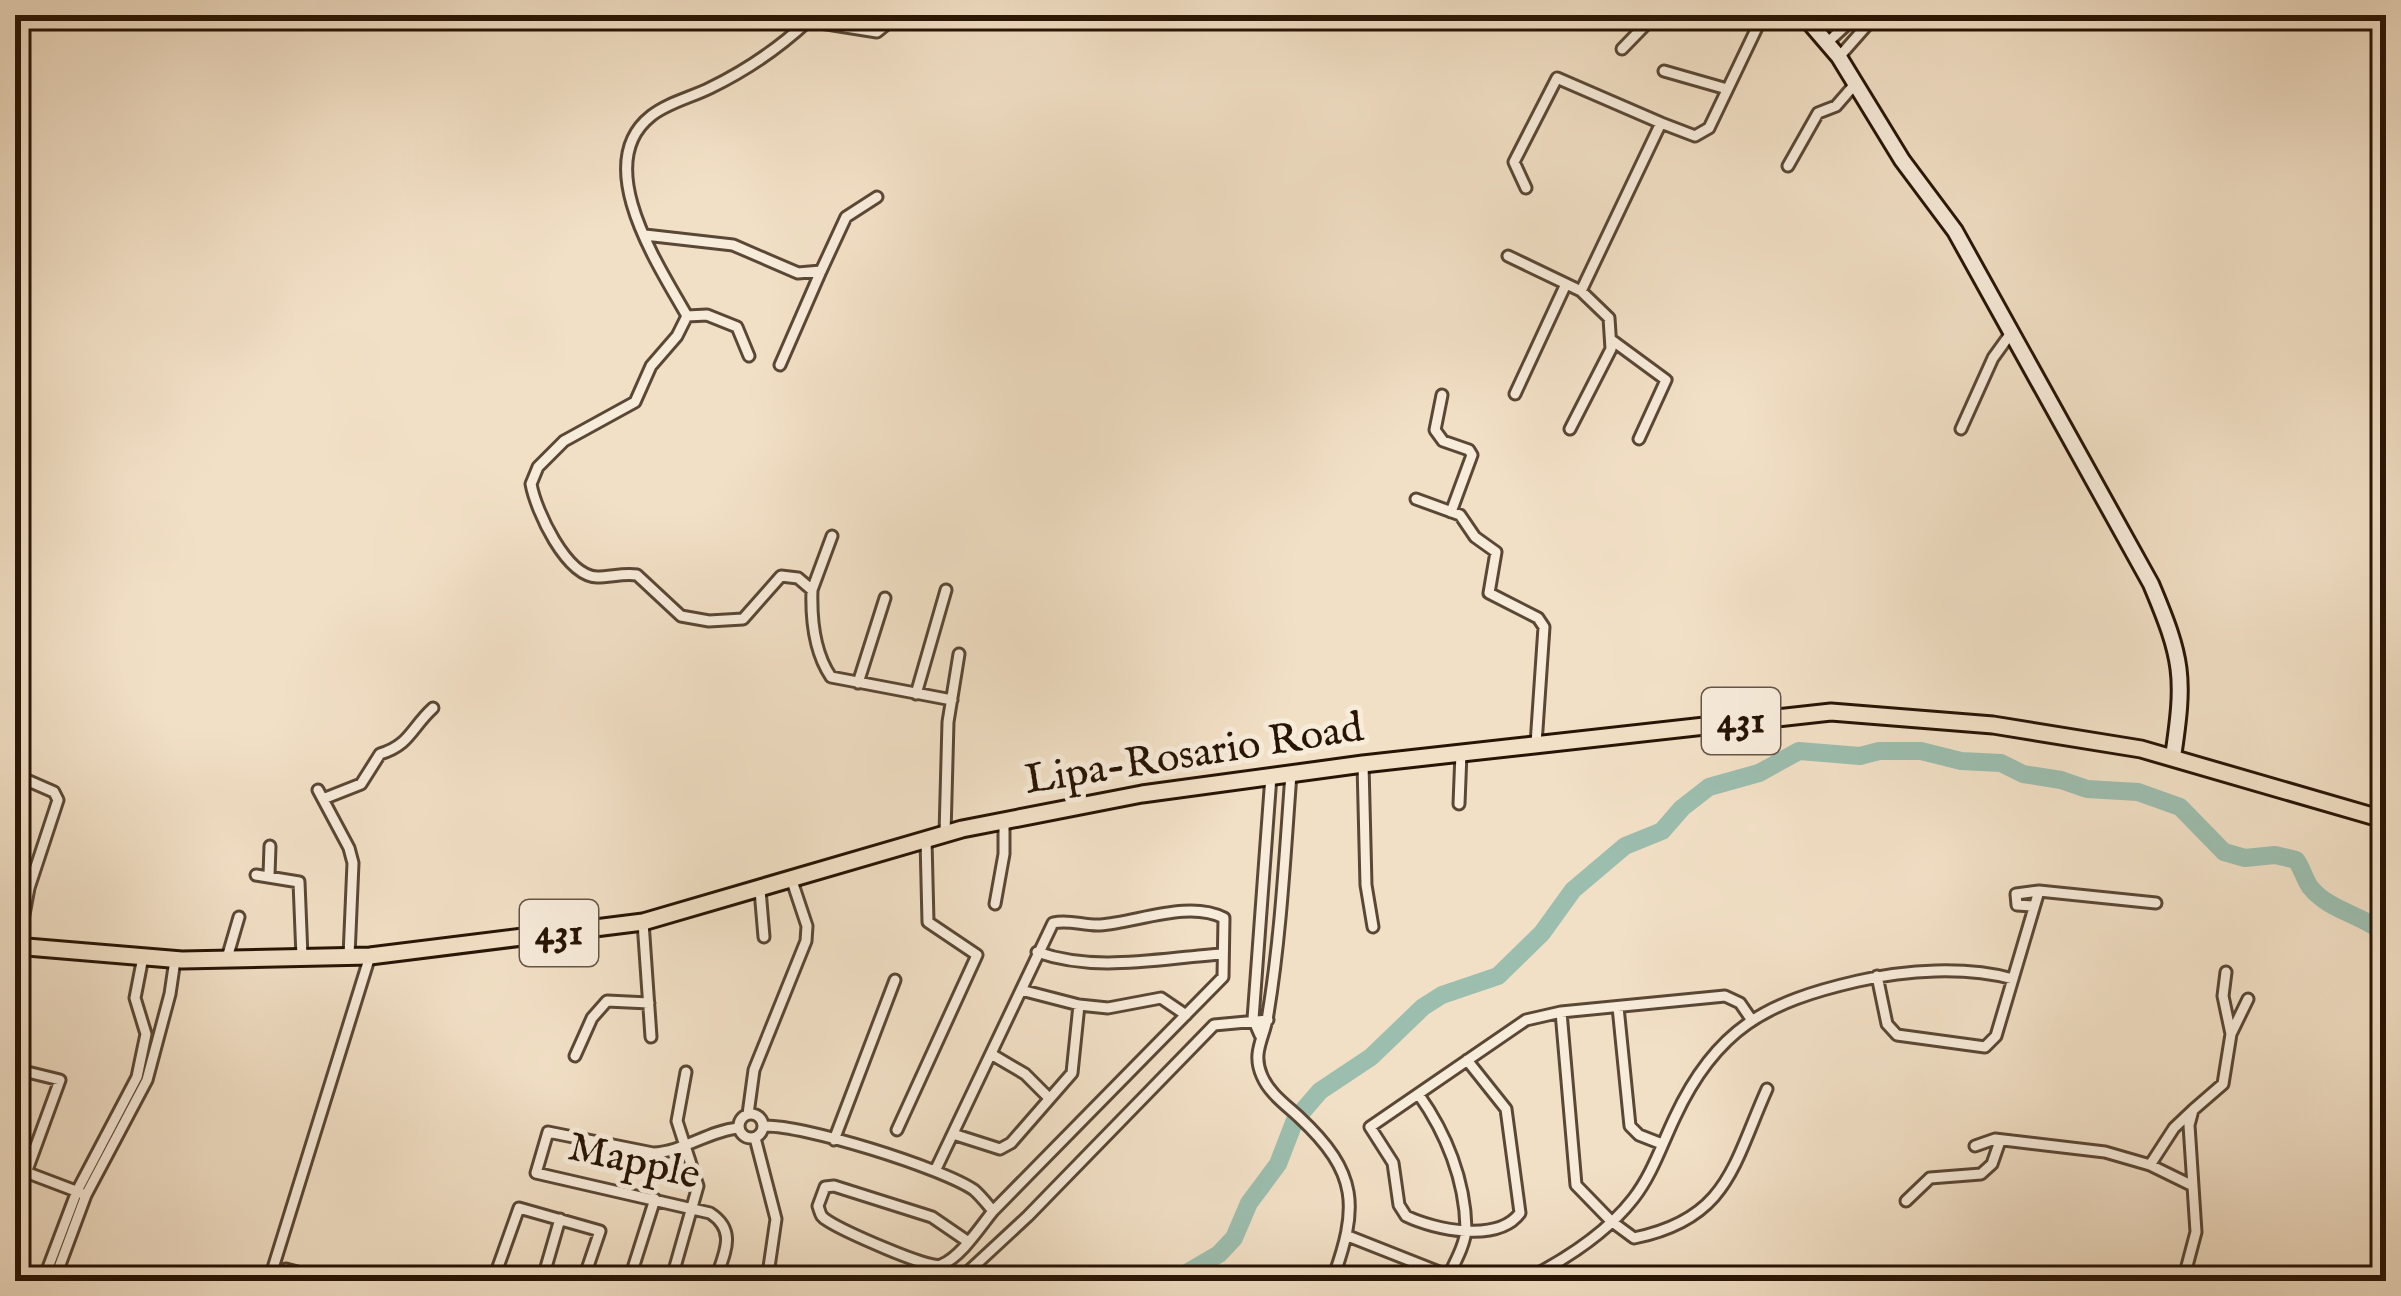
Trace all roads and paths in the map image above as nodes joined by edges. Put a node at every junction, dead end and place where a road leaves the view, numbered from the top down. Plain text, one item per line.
1 (898, 15) edge
2 (1655, 15) edge
3 (1763, 15) edge
4 (1803, 15) edge
5 (1857, 15) edge
6 (1876, 15) edge
7 (1826, 43) junction
8 (1622, 49) dead end
9 (1839, 57) junction
10 (1664, 71) dead end
11 (1856, 83) junction
12 (1727, 89) junction
13 (1661, 123) junction
14 (1788, 166) dead end
15 (1526, 188) dead end
16 (877, 197) dead end
17 (645, 235) junction
18 (1508, 256) dead end
19 (821, 271) junction
20 (1566, 284) junction
21 (1581, 291) junction
22 (687, 316) junction
23 (2011, 333) junction
24 (1612, 341) junction
25 (749, 356) dead end
26 (780, 365) dead end
27 (1515, 394) dead end
28 (1442, 395) dead end
29 (1570, 429) dead end
30 (1961, 429) dead end
31 (1639, 439) dead end
32 (1416, 499) dead end
33 (1451, 512) junction
34 (832, 536) dead end
35 (812, 590) junction
36 (946, 590) dead end
37 (885, 598) dead end
38 (959, 654) dead end
39 (858, 683) junction
40 (916, 694) junction
41 (952, 700) junction
42 (434, 708) dead end
43 (1536, 744) junction
44 (1461, 753) junction
45 (2173, 757) junction
46 (1364, 764) junction
47 (1291, 773) junction
48 (15, 775) edge
49 (1271, 776) junction
50 (1459, 805) dead end
51 (2386, 820) edge
52 (1004, 821) junction
53 (944, 835) junction
54 (926, 841) junction
55 (270, 846) dead end
56 (256, 875) dead end
57 (269, 875) junction
58 (792, 881) junction
59 (760, 890) junction
60 (2039, 891) junction
61 (2156, 903) dead end
62 (995, 904) dead end
63 (2032, 906) junction
64 (239, 917) dead end
65 (643, 922) junction
66 (1261, 922) junction
67 (1279, 923) junction
68 (1373, 927) dead end
69 (764, 937) dead end
70 (16, 946) edge
71 (1036, 952) junction
72 (1223, 954) junction
73 (370, 956) junction
74 (142, 957) junction
75 (349, 957) junction
76 (302, 958) junction
77 (226, 959) junction
78 (175, 960) junction
79 (2226, 972) dead end
80 (1877, 976) junction
81 (2013, 979) junction
82 (895, 980) dead end
83 (1021, 990) junction
84 (2248, 999) dead end
85 (649, 1003) junction
86 (1078, 1005) junction
87 (1618, 1007) junction
88 (1561, 1012) junction
89 (1186, 1015) junction
90 (1253, 1019) junction
91 (1751, 1019) junction
92 (1268, 1020) junction
93 (146, 1022) junction
94 (161, 1022) junction
95 (2231, 1034) junction
96 (1260, 1036) junction
97 (651, 1037) dead end
98 (991, 1054) junction
99 (575, 1056) dead end
100 (1467, 1060) junction
101 (15, 1069) edge
102 (686, 1072) dead end
103 (1766, 1089) dead end
104 (1419, 1095) junction
105 (1048, 1097) junction
106 (2193, 1110) junction
107 (748, 1114) junction
108 (764, 1126) junction
109 (738, 1128) junction
110 (897, 1130) dead end
111 (953, 1134) junction
112 (755, 1138) junction
113 (834, 1140) junction
114 (2000, 1141) junction
115 (687, 1144) junction
116 (1662, 1144) junction
117 (1975, 1146) dead end
118 (2150, 1165) junction
119 (21, 1170) edge
120 (935, 1172) junction
121 (2193, 1186) junction
122 (82, 1193) junction
123 (655, 1199) junction
124 (1906, 1201) dead end
125 (15, 1203) edge
126 (695, 1208) junction
127 (993, 1211) junction
128 (560, 1220) junction
129 (1611, 1221) junction
130 (1466, 1232) junction
131 (1348, 1236) junction
132 (967, 1241) junction
133 (286, 1269) dead end
134 (1447, 1279) edge
135 (325, 1280) edge
136 (43, 1281) edge
137 (54, 1281) edge
138 (268, 1281) edge
139 (494, 1281) edge
140 (542, 1281) edge
141 (584, 1281) edge
142 (629, 1281) edge
143 (671, 1281) edge
144 (715, 1281) edge
145 (767, 1281) edge
146 (958, 1281) edge
147 (1332, 1281) edge
148 (1462, 1281) edge
149 (1523, 1281) edge
150 (2183, 1281) edge

1 - 17 street
2 - 8 street
3 - 12 street
4 - 7 street
5 - 7 street
6 - 9 street
7 - 9 street
9 - 11 street
10 - 12 street
11 - 14 street
11 - 23 street
12 - 13 street
13 - 15 street
13 - 21 street
16 - 19 street
17 - 19 street
17 - 22 street
18 - 20 street
19 - 26 street
20 - 21 street
20 - 27 street
21 - 24 street
22 - 25 street
22 - 35 street
23 - 30 street
23 - 45 street
24 - 29 street
24 - 31 street
28 - 33 street
32 - 33 street
33 - 43 street
34 - 35 street
35 - 39 street
36 - 40 street
37 - 39 street
38 - 41 street
39 - 40 street
40 - 41 street
41 - 53 street
42 - 75 street
43 - 44 main road, Lipa-Rosario Road / 431
43 - 45 main road, Lipa-Rosario Road / 431
44 - 46 main road, Lipa-Rosario Road / 431
44 - 50 street
45 - 51 main road, Lipa-Rosario Road / 431
46 - 47 main road, Lipa-Rosario Road / 431
46 - 68 street
47 - 49 main road, Lipa-Rosario Road / 431
47 - 67 street
48 - 70 street
49 - 52 main road, Lipa-Rosario Road / 431
49 - 66 street
52 - 53 main road, Lipa-Rosario Road / 431
52 - 62 street
53 - 54 main road, Lipa-Rosario Road / 431
54 - 58 main road, Lipa-Rosario Road / 431
54 - 110 street
55 - 57 street
56 - 57 street
57 - 76 street
58 - 59 main road, Lipa-Rosario Road / 431
58 - 107 street
59 - 65 main road, Lipa-Rosario Road / 431
59 - 69 street
60 - 61 street
60 - 63 street
60 - 63 street
63 - 81 street
64 - 77 street
65 - 73 main road, Lipa-Rosario Road / 431
65 - 85 street
66 - 67 street
66 - 90 street
67 - 92 street
70 - 74 main road, Lipa-Rosario Road / 431
71 - 72 street
71 - 72 street
71 - 83 street
72 - 89 street
73 - 75 main road, Lipa-Rosario Road / 431
73 - 138 street
74 - 78 main road, Lipa-Rosario Road / 431
74 - 93 street
75 - 76 main road, Lipa-Rosario Road / 431
76 - 77 main road, Lipa-Rosario Road / 431
77 - 78 main road, Lipa-Rosario Road / 431
78 - 94 street
79 - 95 street
80 - 81 street
80 - 81 street
80 - 91 street
82 - 113 street
83 - 86 street
83 - 98 street
84 - 95 street
85 - 97 street
85 - 99 street
86 - 89 street
86 - 105 street
87 - 88 street
87 - 91 street
87 - 116 street
88 - 100 street
88 - 129 street
89 - 127 street
90 - 92 street
90 - 96 street
90 - 146 street
91 - 116 street
92 - 96 street
93 - 94 street
93 - 122 street
94 - 122 street
95 - 106 street
96 - 131 street
98 - 105 street
98 - 111 street
100 - 104 street
100 - 130 street
101 - 119 street
102 - 115 street
103 - 129 street
104 - 130 street
104 - 130 street
105 - 111 street
106 - 118 street
106 - 121 street
107 - 108 street
107 - 109 street
108 - 112 street
108 - 113 street
109 - 112 street
109 - 115 street
111 - 120 street
112 - 145 street
113 - 120 street
114 - 117 street
114 - 118 street
114 - 124 street
115 - 123 street, Mapple
115 - 126 street
116 - 129 street
118 - 121 street
119 - 122 street
119 - 125 street
120 - 127 street
121 - 150 street
122 - 136 street
122 - 137 street
123 - 126 street, Mapple
123 - 142 street
126 - 143 street
126 - 144 street, Mapple
127 - 132 street
128 - 139 street
128 - 140 street
128 - 141 street
129 - 149 street
130 - 134 street
131 - 134 street
131 - 147 street
132 - 132 street
133 - 135 street
134 - 148 street

